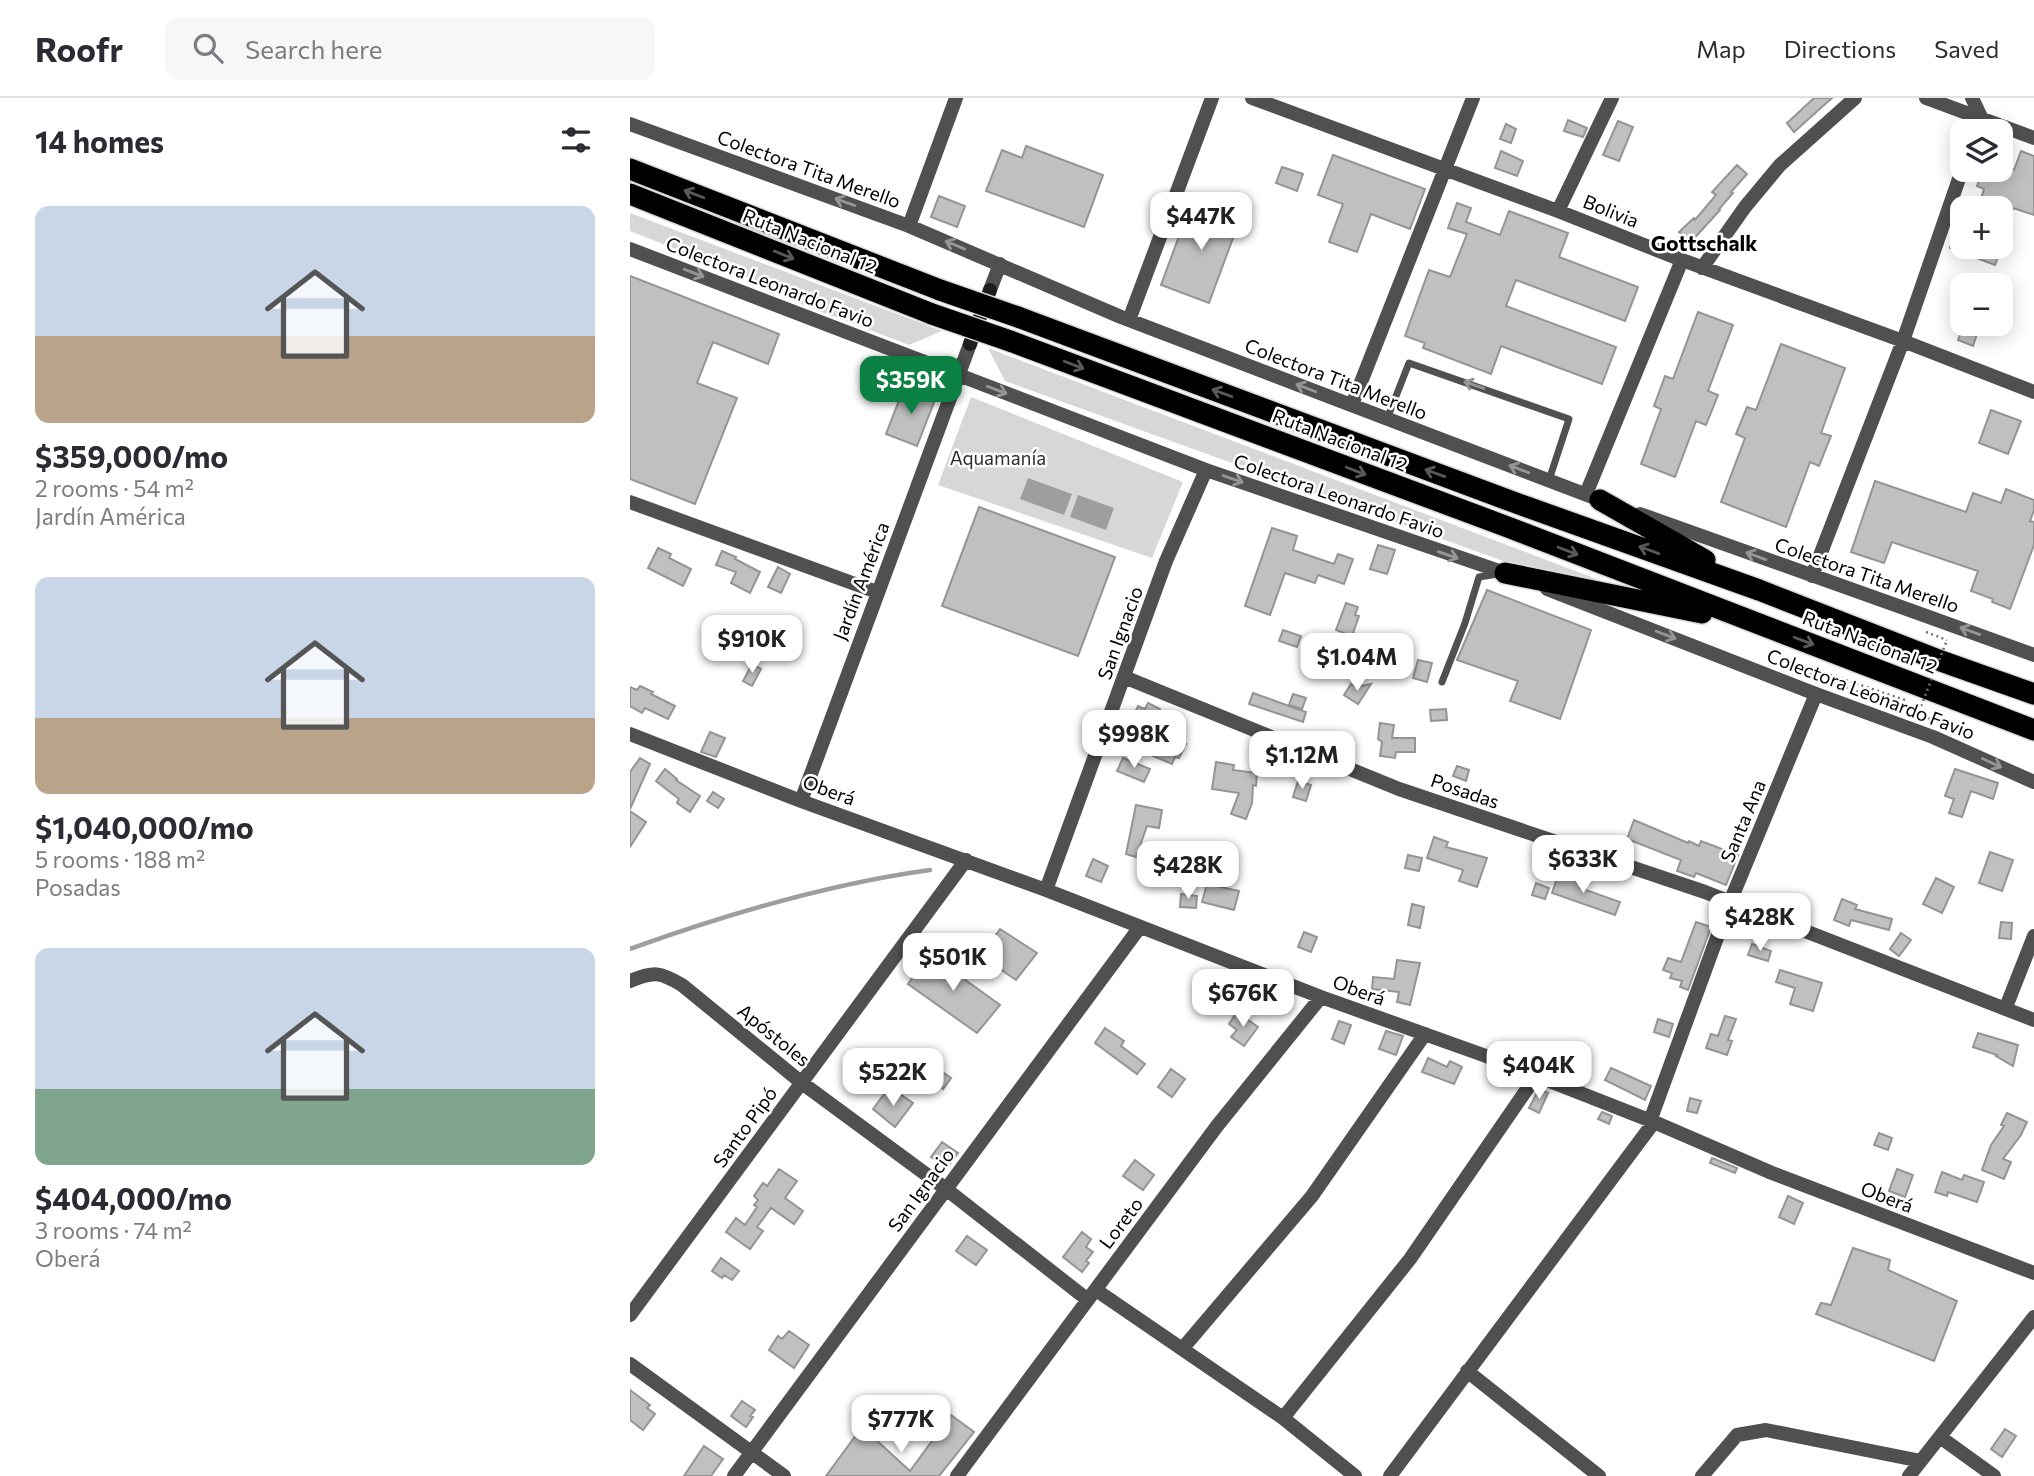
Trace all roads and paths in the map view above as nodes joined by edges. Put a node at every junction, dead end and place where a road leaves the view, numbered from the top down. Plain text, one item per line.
1 (956, 98) edge
2 (1212, 98) edge
3 (1252, 98) edge
4 (1473, 98) edge
5 (1612, 98) edge
6 (1855, 98) edge
7 (1926, 98) edge
8 (1972, 98) edge
9 (1968, 119) edge
10 (1977, 119) edge
11 (630, 124) edge
12 (2013, 133) edge
13 (2034, 138) edge
14 (630, 169) edge
15 (1446, 169) junction
16 (1958, 182) edge
17 (630, 194) edge
18 (1558, 211) junction
19 (909, 226) junction
20 (630, 248) edge
21 (1682, 260) junction
22 (1000, 264) junction
23 (1702, 268) junction
24 (1129, 320) junction
25 (1902, 341) junction
26 (960, 376) junction
27 (2034, 393) edge
28 (1352, 405) junction
29 (1387, 419) junction
30 (1206, 470) junction
31 (1549, 481) junction
32 (1593, 497) junction
33 (630, 502) edge
34 (1505, 573) junction
35 (1812, 576) junction
36 (1759, 590) junction
37 (877, 593) junction
38 (1762, 626) junction
39 (1947, 640) dead end
40 (2034, 655) edge
41 (1124, 677) junction
42 (1442, 682) dead end
43 (1816, 694) junction
44 (2034, 694) edge
45 (1909, 702) dead end
46 (1921, 706) dead end
47 (2034, 730) edge
48 (630, 734) edge
49 (1933, 737) junction
50 (2034, 782) edge
51 (800, 801) junction
52 (966, 860) junction
53 (1046, 890) junction
54 (1730, 902) junction
55 (1140, 927) junction
56 (2034, 936) edge
57 (630, 981) edge
58 (1321, 997) junction
59 (2006, 1007) junction
60 (2034, 1020) edge
61 (1425, 1034) junction
62 (1536, 1076) junction
63 (802, 1083) junction
64 (1652, 1121) junction
65 (946, 1189) junction
66 (2034, 1273) edge
67 (1092, 1295) junction
68 (630, 1315) edge
69 (2034, 1317) edge
70 (1183, 1348) junction
71 (630, 1364) edge
72 (1467, 1371) junction
73 (1283, 1418) junction
74 (1940, 1437) junction
75 (752, 1452) junction
76 (1921, 1461) junction
77 (734, 1476) edge
78 (784, 1476) edge
79 (957, 1476) edge
80 (1355, 1476) edge
81 (1390, 1476) edge
82 (1600, 1476) edge
83 (1702, 1476) edge
84 (1909, 1476) edge
85 (1994, 1476) edge

1 - 19 street
2 - 24 street
3 - 15 street, Bolivia
4 - 15 street
5 - 18 street
6 - 23 street
7 - 9 street
8 - 10 street
19 -> 11 street, Colectora Tita Merello
12 - 13 street
36 -> 14 highway, Ruta Nacional 12, bridge
15 - 18 street, Bolivia
15 - 28 street
16 - 25 street
17 -> 38 highway, Ruta Nacional 12, bridge
18 - 21 street, Bolivia
22 -> 19 street, Colectora Tita Merello
20 -> 26 street, Colectora Leonardo Favio
21 - 23 street, Bolivia
21 - 32 street
22 - 24 street, Colectora Tita Merello
22 - 26 street, Jardín América
23 - 25 street, Bolivia
28 -> 24 street, Colectora Tita Merello
25 - 27 street, Bolivia
25 - 35 street
26 -> 30 street, Colectora Leonardo Favio
26 - 37 street, Jardín América
28 - 29 street, Colectora Tita Merello
31 -> 29 street, Colectora Tita Merello
31 -> 29 lane
30 -> 34 street, Colectora Leonardo Favio
30 - 41 street, San Ignacio
31 - 32 street, Colectora Tita Merello
35 -> 32 street, Colectora Tita Merello
32 - 36 highway
33 - 37 street
34 - 38 highway
34 - 42 lane
34 -> 43 street, Colectora Leonardo Favio
40 -> 35 street, Colectora Tita Merello
36 - 44 highway, Ruta Nacional 12
37 - 51 street, Jardín América
38 -> 47 highway, Ruta Nacional 12
39 - 46 path, bridge
41 - 53 street, San Ignacio
41 - 54 street, Posadas
43 - 49 street, Colectora Leonardo Favio
43 - 54 street, Santa Ana
45 - 49 path
48 - 51 street, Oberá
49 -> 50 street, Colectora Leonardo Favio
51 - 52 street, Oberá
52 - 53 street, Oberá
52 - 63 street, Santo Pipó
53 - 55 street, Oberá
54 - 59 street, Posadas
54 - 64 street, Santa Ana
55 - 58 street, Oberá
55 - 65 street, San Ignacio
56 - 59 street
57 - 63 street, Apóstoles
58 - 61 street, Oberá
58 - 67 street, Loreto
59 - 60 street, Posadas
61 - 62 street, Oberá
61 - 70 street
62 - 64 street, Oberá
62 - 73 street
63 - 65 street, Apóstoles
63 - 68 street, Santo Pipó
64 - 66 street, Oberá
64 - 72 street, Santa Ana
65 - 67 street, Apóstoles
65 - 75 street, San Ignacio
67 - 70 street, Apóstoles
67 - 79 street, Loreto
69 - 74 street
70 - 73 street, Apóstoles
71 - 75 street
72 - 81 street, Santa Ana
72 - 82 street
73 - 80 street, Apóstoles
74 - 76 street
74 - 85 street
75 - 77 street, San Ignacio
75 - 78 street
76 - 83 street
76 - 84 street

